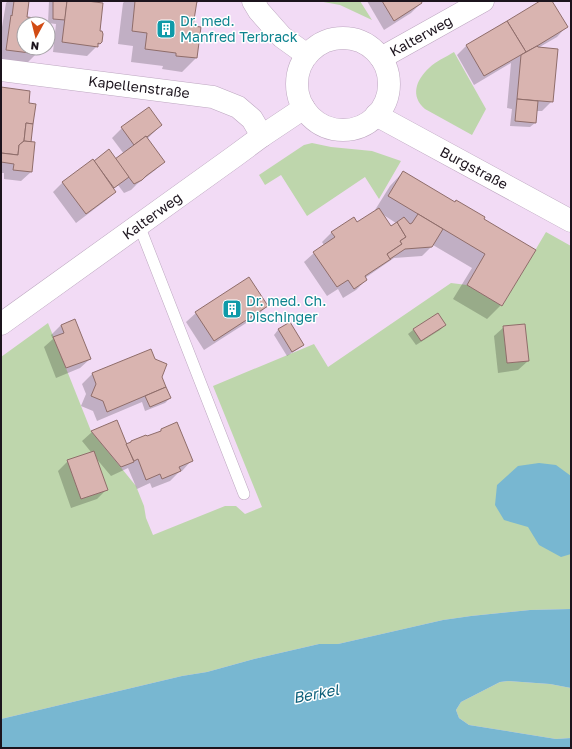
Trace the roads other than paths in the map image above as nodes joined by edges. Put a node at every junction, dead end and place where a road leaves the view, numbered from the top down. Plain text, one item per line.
1 (252, 1) edge
2 (483, 1) edge
3 (307, 55) junction
4 (381, 58) junction
5 (1, 70) edge
6 (304, 108) junction
7 (376, 115) junction
8 (262, 136) junction
9 (571, 221) edge
10 (139, 225) junction
11 (1, 324) edge
12 (244, 494) dead end

1 - 3 street
2 - 4 street, Kalterweg
3 - 4 street
3 - 6 street
4 - 7 street
5 - 8 street, Kapellenstraße
6 - 7 street
6 - 8 street, Kalterweg
7 - 9 street, Burgstraße
8 - 10 street, Kalterweg
10 - 11 street, Kalterweg
10 - 12 lane

